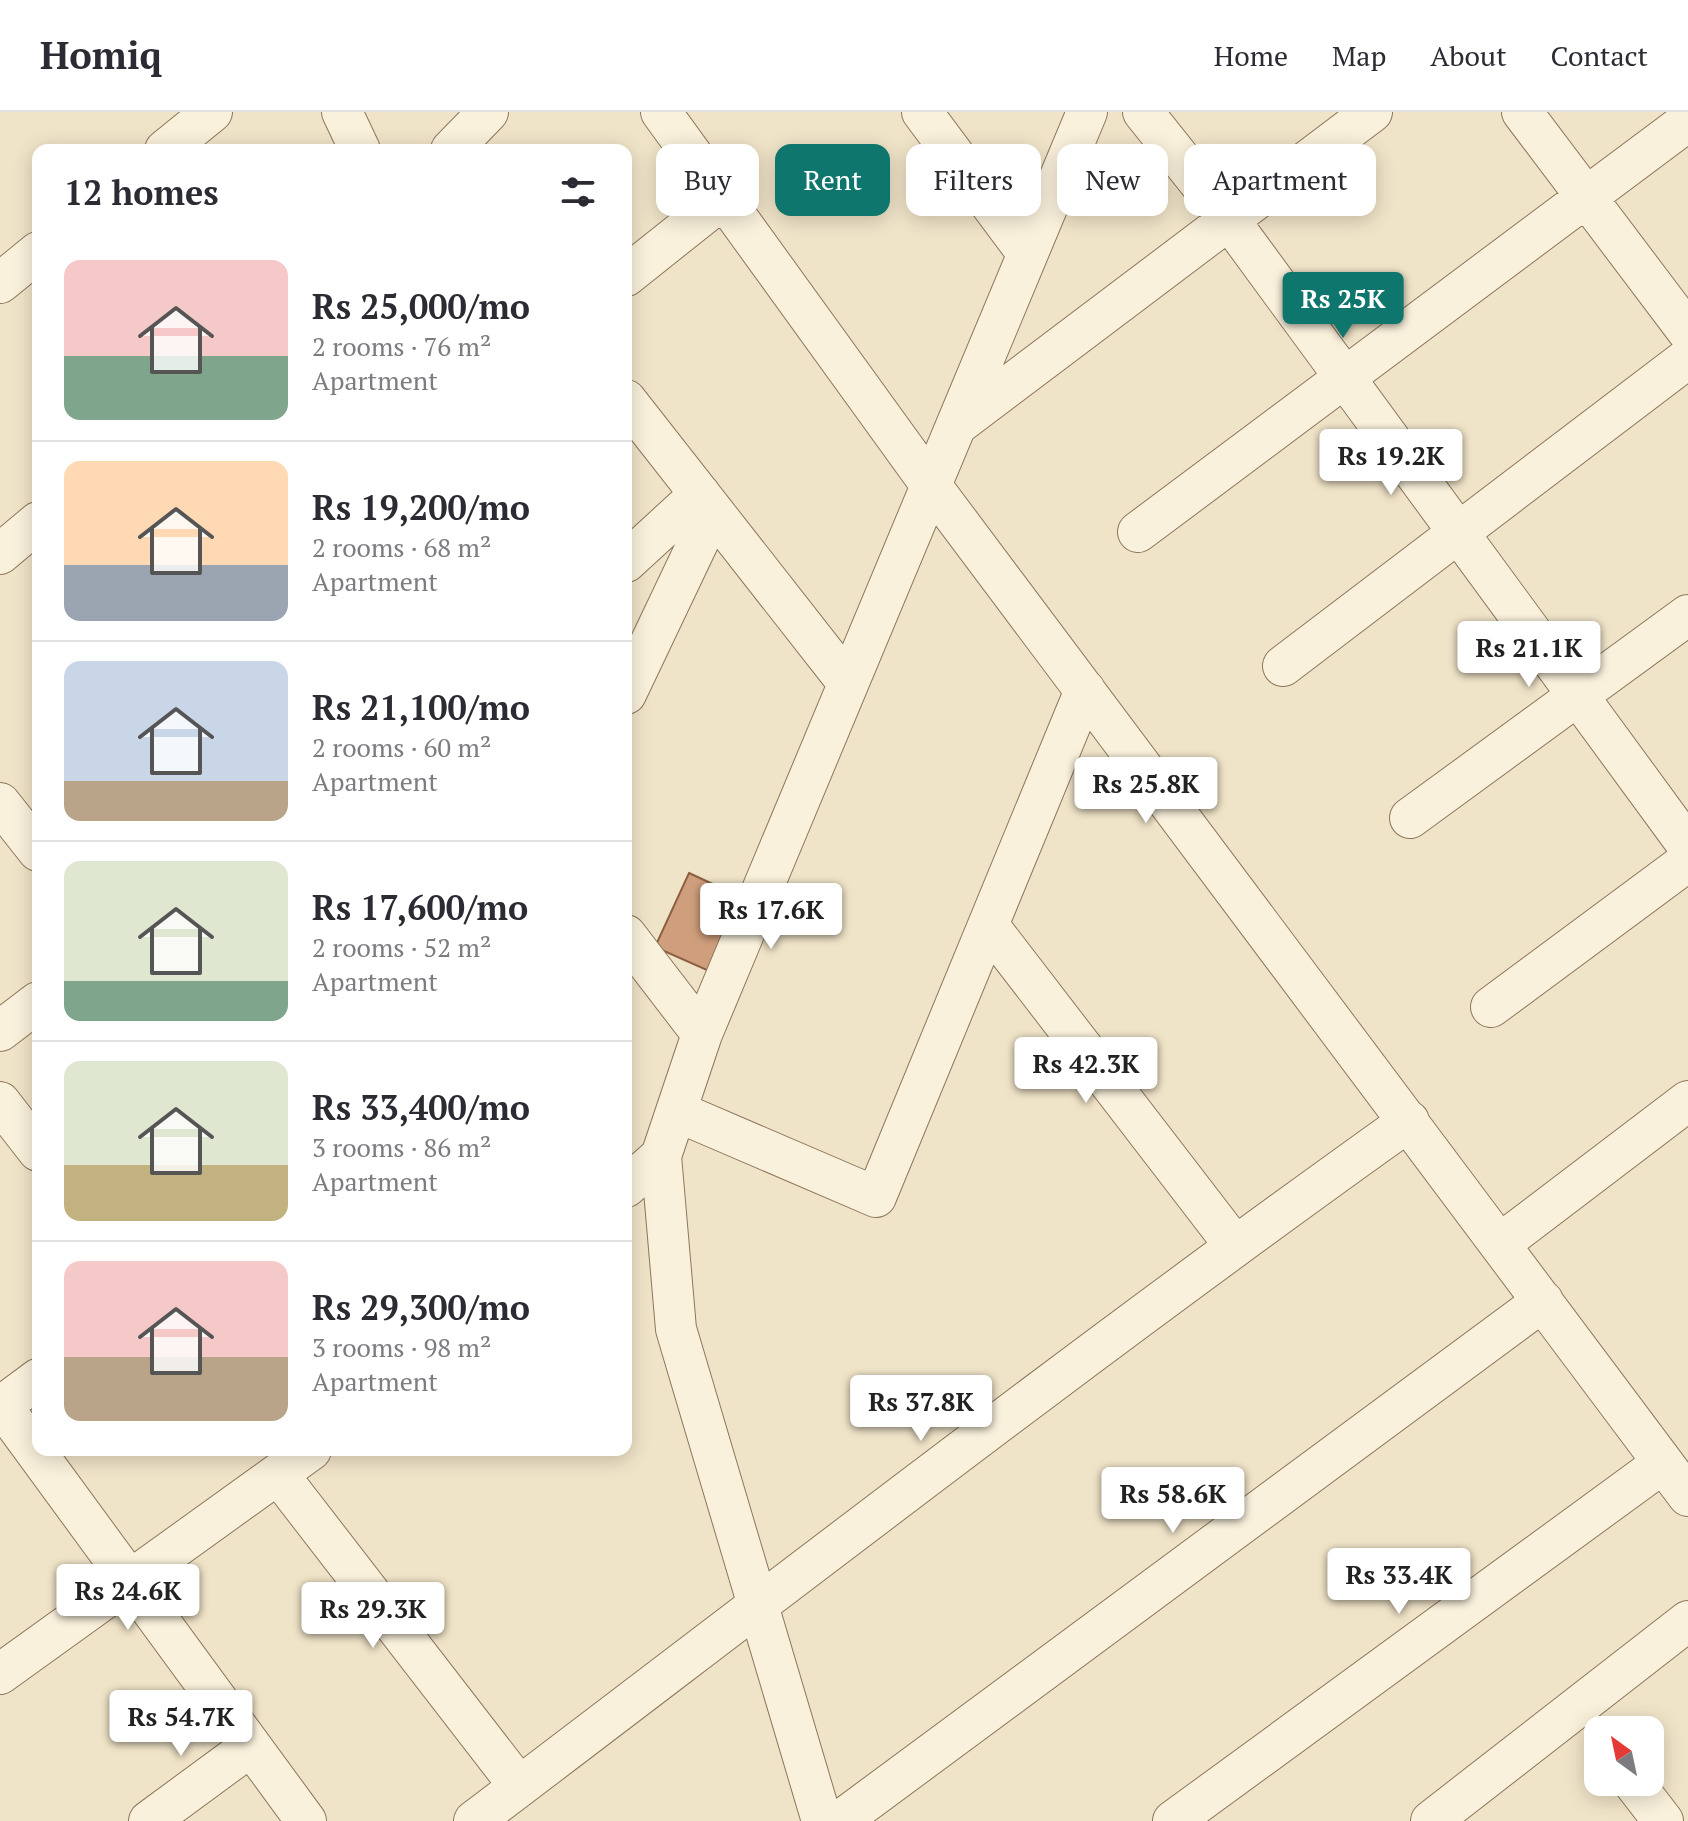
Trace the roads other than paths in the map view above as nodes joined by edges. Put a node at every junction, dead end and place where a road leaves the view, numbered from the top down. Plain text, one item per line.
1 (212, 112) edge
2 (342, 112) edge
3 (488, 112) edge
4 (661, 112) edge
5 (922, 112) edge
6 (1087, 112) edge
7 (1143, 112) edge
8 (1372, 112) edge
9 (1522, 112) edge
10 (1688, 121) edge
11 (172, 144) edge
12 (357, 144) edge
13 (457, 144) edge
14 (684, 144) edge
15 (1587, 198) junction
16 (701, 216) edge
17 (737, 216) edge
18 (1230, 221) junction
19 (1027, 253) junction
20 (32, 257) edge
21 (632, 271) edge
22 (0, 283) edge
23 (1688, 332) edge
24 (1688, 358) edge
25 (1345, 379) junction
26 (632, 408) edge
27 (954, 427) junction
28 (930, 484) junction
29 (707, 502) junction
30 (1138, 532) dead end
31 (1459, 535) junction
32 (632, 558) edge
33 (1688, 615) edge
34 (1283, 666) dead end
35 (632, 680) edge
36 (847, 682) junction
37 (1085, 690) junction
38 (1576, 694) junction
39 (0, 803) edge
40 (1410, 818) dead end
41 (32, 843) edge
42 (1688, 846) edge
43 (1688, 861) edge
44 (989, 926) junction
45 (632, 943) edge
46 (32, 1007) edge
47 (1491, 1007) dead end
48 (0, 1031) edge
49 (702, 1034) junction
50 (1688, 1101) edge
51 (0, 1102) edge
52 (678, 1112) junction
53 (1409, 1121) junction
54 (32, 1143) edge
55 (661, 1156) junction
56 (632, 1182) edge
57 (1501, 1243) junction
58 (1235, 1246) junction
59 (1543, 1301) junction
60 (32, 1383) edge
61 (1, 1406) edge
62 (32, 1448) edge
63 (38, 1456) edge
64 (303, 1456) edge
65 (1663, 1463) junction
66 (278, 1474) junction
67 (1688, 1496) edge
68 (130, 1581) junction
69 (757, 1603) junction
70 (1688, 1621) edge
71 (0, 1674) edge
72 (1593, 1716) edge
73 (1584, 1724) edge
74 (251, 1746) junction
75 (519, 1786) junction
76 (1644, 1796) edge
77 (1440, 1818) edge
78 (149, 1821) edge
79 (306, 1821) edge
80 (474, 1821) edge
81 (822, 1821) edge
82 (840, 1821) edge
83 (1173, 1821) edge
84 (1663, 1821) edge

1 - 11 street
2 - 12 street
3 - 13 street
4 - 14 street
5 - 19 street
6 - 19 street
7 - 18 street
8 - 18 street
9 - 15 street
10 - 15 street
15 - 23 street
15 - 25 street
16 - 21 street
17 - 28 street
18 - 25 street
18 - 27 street
19 - 27 street
20 - 22 street
24 - 31 street
25 - 30 street
25 - 31 street
26 - 29 street
27 - 28 street
28 - 36 street
28 - 37 street
29 - 32 street
29 - 35 street
29 - 36 street
31 - 34 street
31 - 38 street
33 - 38 street
36 - 49 street
37 - 44 street
37 - 53 street
38 - 40 street
38 - 42 street
39 - 41 street
43 - 47 street
44 - 52 street
44 - 58 street
45 - 49 street
46 - 48 street
49 - 52 street
50 - 57 street
51 - 54 street
52 - 55 street
53 - 57 street
53 - 58 street
55 - 56 street
55 - 69 street
57 - 59 street
58 - 69 street
59 - 65 street
59 - 82 street
60 - 61 street
61 - 62 street
63 - 68 street
64 - 66 street
65 - 67 street
65 - 83 street
66 - 68 street
66 - 75 street
68 - 71 street
68 - 74 street
69 - 75 street
69 - 81 street
70 - 72 street
73 - 77 street
74 - 78 street
74 - 79 street
75 - 80 street
76 - 84 street

